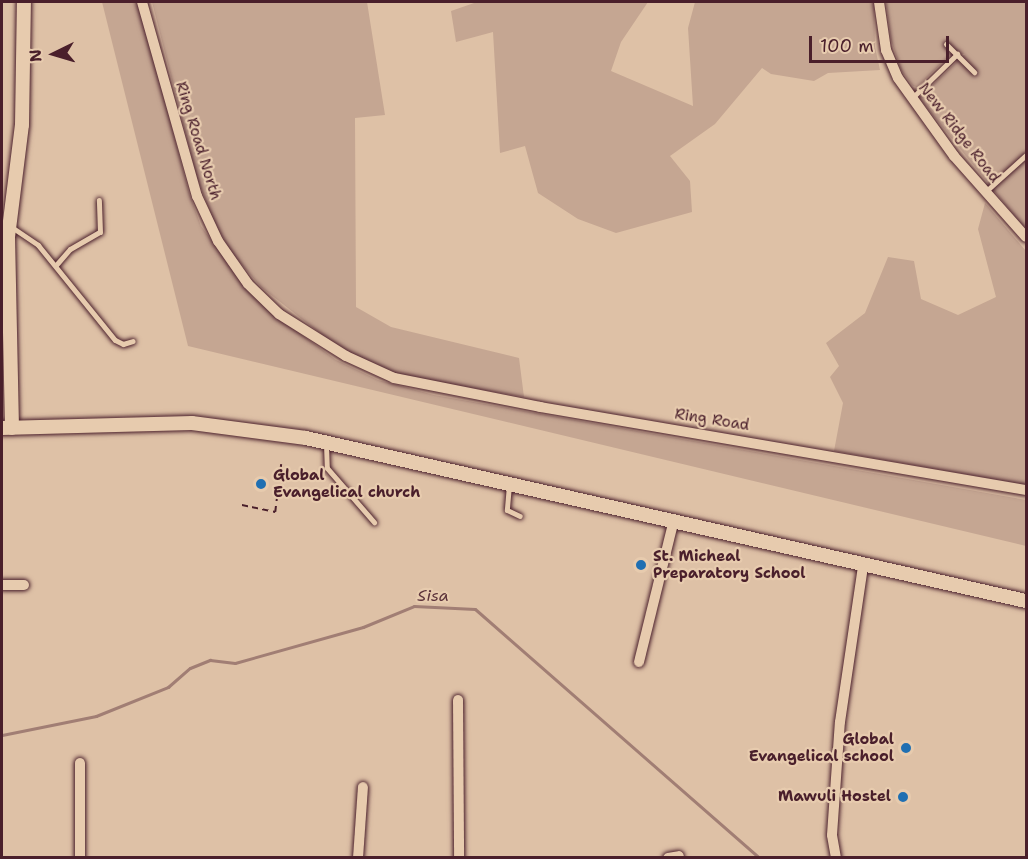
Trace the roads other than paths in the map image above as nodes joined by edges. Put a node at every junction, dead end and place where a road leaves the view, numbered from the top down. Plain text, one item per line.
1 (24, 2) edge
2 (142, 2) edge
3 (879, 2) edge
4 (946, 44) dead end
5 (957, 54) junction
6 (974, 72) dead end
7 (912, 98) junction
8 (1026, 155) edge
9 (985, 192) junction
10 (99, 200) dead end
11 (6, 230) edge
12 (1026, 237) edge
13 (56, 265) junction
14 (133, 341) dead end
15 (394, 378) joint
16 (7, 428) edge
17 (326, 442) junction
18 (510, 482) junction
19 (1026, 490) edge
20 (520, 516) dead end
21 (674, 520) junction
22 (374, 522) dead end
23 (863, 567) junction
24 (2, 585) edge
25 (24, 585) dead end
26 (1026, 601) edge
27 (639, 662) dead end
28 (458, 700) dead end
29 (80, 763) dead end
30 (363, 787) dead end
31 (80, 858) edge
32 (358, 858) edge
33 (459, 858) edge
34 (836, 858) edge

1 - 11 street
2 - 15 street, Ring Road North
3 - 7 street, New Ridge Road
4 - 5 lane
5 - 6 lane
5 - 7 lane
7 - 9 street, New Ridge Road
8 - 9 lane
9 - 12 street, New Ridge Road
10 - 13 lane
11 - 13 lane
11 - 16 street
13 - 14 lane
15 - 19 street, Ring Road
16 - 17 street
17 - 18 street
17 - 22 lane
18 - 20 lane
18 - 21 street
21 - 23 street
21 - 27 street
23 - 26 street
23 - 34 street
24 - 25 street
28 - 33 street
29 - 31 street
30 - 32 street

